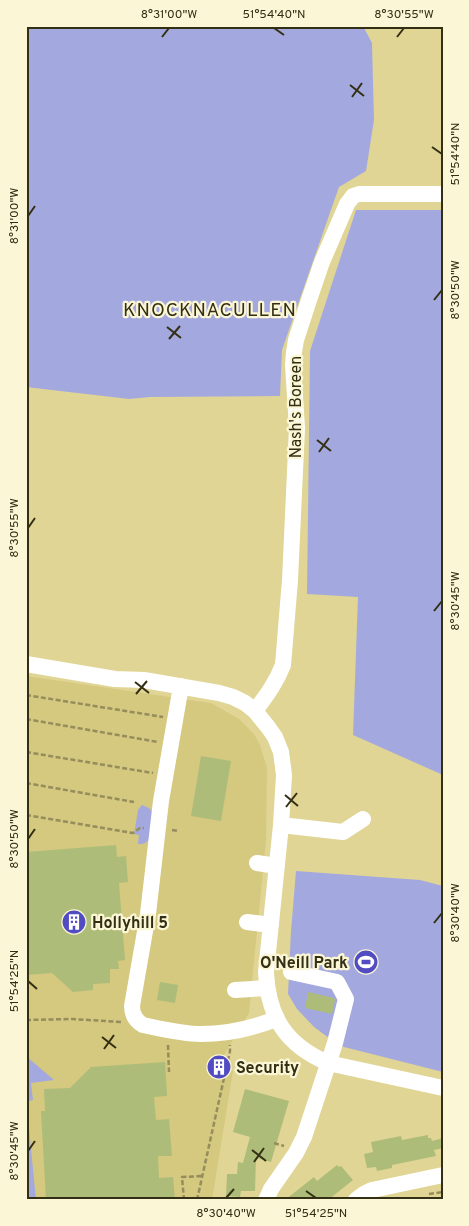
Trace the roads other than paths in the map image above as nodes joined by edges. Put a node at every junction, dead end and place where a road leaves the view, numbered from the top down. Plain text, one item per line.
1 (443, 194) edge
2 (26, 653) edge
3 (26, 664) edge
4 (144, 680) junction
5 (181, 686) junction
6 (255, 711) junction
7 (362, 819) dead end
8 (282, 825) junction
9 (257, 863) dead end
10 (277, 866) junction
11 (247, 922) dead end
12 (271, 925) junction
13 (291, 972) dead end
14 (267, 988) junction
15 (235, 990) dead end
16 (276, 1019) junction
17 (328, 1062) junction
18 (443, 1088) edge
19 (443, 1175) edge
20 (266, 1200) edge
21 (356, 1200) edge

1 - 6 street, Nash's Boreen
2 - 4 street
3 - 4 street
4 - 5 street
5 - 6 street
5 - 16 street
6 - 8 street
7 - 8 street
8 - 10 street
9 - 10 street
10 - 12 street
11 - 12 street
12 - 14 street
13 - 17 street
14 - 15 street
14 - 16 street
16 - 17 street
17 - 18 street
17 - 20 street
19 - 21 street

